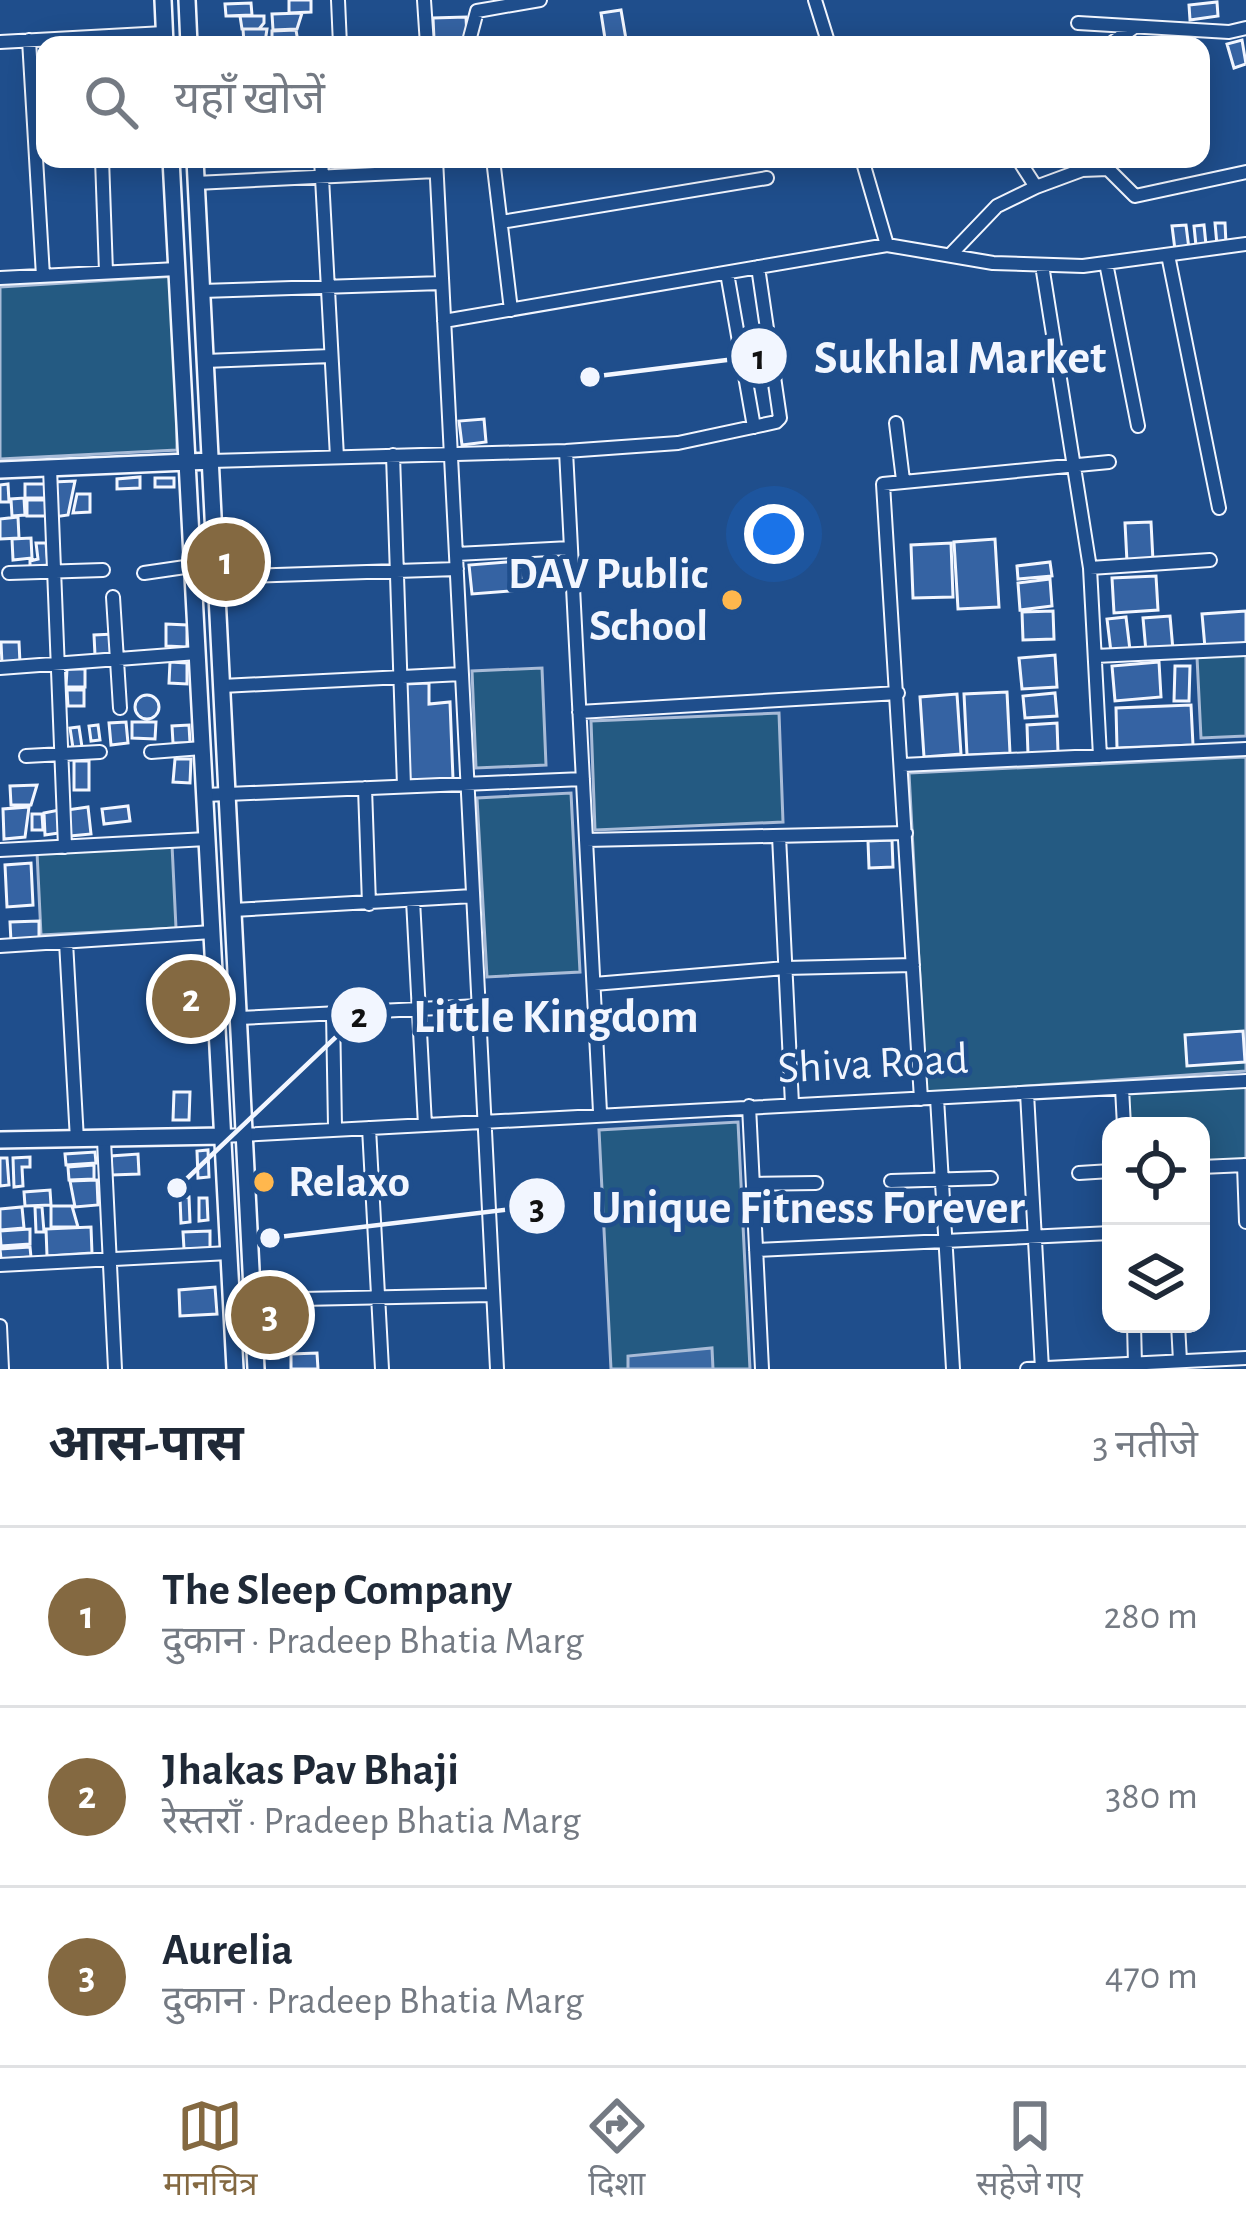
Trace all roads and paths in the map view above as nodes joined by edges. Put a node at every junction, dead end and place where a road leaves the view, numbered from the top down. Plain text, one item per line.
1 (163, 0) edge
2 (187, 0) edge
3 (338, 0) edge
4 (424, 0) edge
5 (540, 0) edge
6 (815, 0) edge
7 (1078, 23) dead end
8 (1134, 27) junction
9 (1246, 28) edge
10 (165, 36) edge
11 (189, 36) edge
12 (340, 36) edge
13 (426, 36) edge
14 (471, 36) edge
15 (826, 36) edge
16 (1121, 36) edge
17 (29, 40) junction
18 (36, 40) edge
19 (0, 42) edge
20 (36, 158) edge
21 (37, 168) edge
22 (102, 168) edge
23 (171, 168) edge
24 (195, 168) edge
25 (322, 168) edge
26 (405, 168) edge
27 (436, 168) edge
28 (494, 168) edge
29 (865, 168) edge
30 (1024, 168) edge
31 (1246, 172) edge
32 (322, 176) junction
33 (767, 178) dead end
34 (196, 183) junction
35 (1036, 187) junction
36 (500, 222) junction
37 (887, 244) junction
38 (1246, 244) edge
39 (951, 254) junction
40 (1168, 255) junction
41 (1106, 263) junction
42 (1042, 265) junction
43 (758, 267) junction
44 (176, 268) junction
45 (106, 272) junction
46 (727, 273) junction
47 (43, 276) junction
48 (0, 278) edge
49 (442, 283) junction
50 (328, 287) junction
51 (202, 291) junction
52 (511, 310) junction
53 (444, 321) junction
54 (331, 356) junction
55 (205, 361) junction
56 (896, 423) dead end
57 (1138, 426) dead end
58 (754, 428) junction
59 (566, 452) junction
60 (451, 453) junction
61 (393, 455) junction
62 (337, 457) junction
63 (211, 461) junction
64 (1109, 462) dead end
65 (187, 463) junction
66 (1074, 464) junction
67 (50, 468) junction
68 (0, 470) edge
69 (904, 480) junction
70 (1219, 508) dead end
71 (571, 548) junction
72 (1210, 560) dead end
73 (456, 562) junction
74 (192, 566) junction
75 (1090, 568) junction
76 (103, 569) dead end
77 (54, 571) junction
78 (9, 573) dead end
79 (143, 574) dead end
80 (397, 574) junction
81 (216, 577) junction
82 (113, 597) dead end
83 (1246, 650) edge
84 (197, 652) junction
85 (1095, 656) junction
86 (118, 658) junction
87 (56, 663) junction
88 (0, 668) edge
89 (462, 674) junction
90 (401, 677) junction
91 (222, 686) junction
92 (898, 693) junction
93 (120, 708) dead end
94 (579, 712) junction
95 (202, 748) junction
96 (1246, 749) edge
97 (100, 752) dead end
98 (151, 752) dead end
99 (61, 754) junction
100 (26, 756) dead end
101 (1100, 756) junction
102 (902, 765) junction
103 (583, 778) junction
104 (467, 784) junction
105 (404, 787) junction
106 (365, 788) junction
107 (227, 794) junction
108 (205, 796) junction
109 (906, 833) junction
110 (778, 836) junction
111 (207, 839) junction
112 (586, 841) junction
113 (65, 847) junction
114 (0, 850) edge
115 (473, 896) junction
116 (413, 900) junction
117 (369, 904) junction
118 (233, 910) junction
119 (212, 932) junction
120 (66, 942) junction
121 (0, 946) edge
122 (913, 965) junction
123 (785, 968) junction
124 (593, 984) junction
125 (478, 1006) junction
126 (417, 1010) junction
127 (333, 1013) junction
128 (238, 1018) junction
129 (1246, 1082) edge
130 (1122, 1088) junction
131 (1027, 1093) junction
132 (937, 1098) junction
133 (921, 1099) junction
134 (792, 1104) junction
135 (749, 1106) junction
136 (600, 1112) junction
137 (1124, 1117) edge
138 (485, 1124) junction
139 (425, 1125) junction
140 (335, 1126) junction
141 (369, 1128) junction
142 (247, 1135) junction
143 (223, 1136) junction
144 (0, 1140) edge
145 (77, 1140) junction
146 (104, 1140) junction
147 (1245, 1165) edge
148 (1210, 1167) edge
149 (1102, 1172) edge
150 (1079, 1173) dead end
151 (992, 1178) dead end
152 (942, 1180) junction
153 (891, 1181) dead end
154 (816, 1183) dead end
155 (753, 1184) junction
156 (1246, 1222) edge
157 (1102, 1233) edge
158 (1035, 1236) junction
159 (945, 1241) junction
160 (756, 1250) junction
161 (229, 1253) junction
162 (110, 1259) junction
163 (0, 1264) edge
164 (491, 1295) junction
165 (376, 1297) junction
166 (252, 1300) junction
167 (0, 1326) edge
168 (1136, 1333) edge
169 (1178, 1333) edge
170 (1246, 1358) edge
171 (1180, 1361) junction
172 (1144, 1366) edge
173 (2, 1369) edge
174 (115, 1369) edge
175 (235, 1369) edge
176 (256, 1369) edge
177 (382, 1369) edge
178 (496, 1369) edge
179 (762, 1369) edge
180 (953, 1369) edge
181 (1027, 1369) edge
182 (1042, 1369) edge

1 - 10 street
2 - 11 street
3 - 12 street
4 - 13 street
5 - 14 street
6 - 15 street
7 - 8 street
8 - 9 street
8 - 16 street
17 - 18 street
17 - 19 street
17 - 20 street
21 - 47 street
22 - 45 street
23 - 44 street
24 - 34 street
25 - 32 street
26 - 32 street
27 - 49 street
28 - 36 street
29 - 37 street
30 - 35 street
31 - 35 street
32 - 34 street
32 - 50 street
33 - 36 street
34 - 51 street
35 - 39 street
36 - 52 street
37 - 39 street
37 - 43 street
38 - 40 street
39 - 42 street
40 - 41 street
40 - 70 street
41 - 42 street
41 - 57 street
42 - 66 street
43 - 46 street
43 - 58 street
44 - 45 street
44 - 65 street
45 - 47 street
46 - 52 street
46 - 58 street
47 - 48 street
49 - 50 street
49 - 53 street
50 - 51 street
50 - 54 street
51 - 55 street
52 - 53 street
53 - 60 street
54 - 55 street
54 - 62 street
55 - 63 street
56 - 69 street
58 - 59 street
59 - 60 street
59 - 71 street
60 - 61 street
60 - 73 street
61 - 62 street
61 - 80 street
62 - 63 street
63 - 65 street
63 - 81 street
64 - 66 street
65 - 67 street
65 - 74 street
66 - 69 street
66 - 75 street
67 - 68 street
67 - 77 street
69 - 92 street
71 - 73 street
71 - 94 street
72 - 75 street
73 - 80 street
73 - 89 street
74 - 79 street
74 - 84 street
75 - 85 street
76 - 77 street
77 - 78 street
77 - 87 street
80 - 81 street
80 - 90 street
81 - 91 street
82 - 86 street
83 - 85 street
84 - 86 street
84 - 95 street
85 - 101 street
86 - 87 street
86 - 93 street
87 - 88 street
87 - 99 street
89 - 90 street
89 - 104 street
90 - 91 street
90 - 105 street
91 - 107 street
92 - 94 street
92 - 102 street
94 - 103 street
95 - 98 street
95 - 108 street
96 - 101 street
97 - 99 street
99 - 100 street
99 - 113 street
101 - 102 street
102 - 109 street
103 - 104 street
103 - 112 street
104 - 105 street
104 - 115 street
105 - 106 street
106 - 107 street
106 - 117 street
107 - 108 street
107 - 118 street
108 - 111 street
109 - 110 street
109 - 122 street
110 - 112 street
110 - 123 street
111 - 113 street
111 - 119 street
112 - 124 street
113 - 114 street
115 - 116 street
115 - 125 street
116 - 117 street
116 - 126 street
117 - 118 street
118 - 128 street
119 - 120 street
119 - 143 street
120 - 121 street
120 - 145 street
122 - 123 street
122 - 133 street
123 - 124 street
123 - 134 street
124 - 136 street
125 - 126 street
125 - 138 street
126 - 127 street
126 - 139 street
127 - 128 street
127 - 140 street
128 - 142 street
129 - 130 street, Shiva Road
130 - 131 street, Shiva Road
130 - 137 street
131 - 132 street, Shiva Road
131 - 158 street
132 - 133 street, Shiva Road
132 - 152 street
133 - 134 street, Shiva Road
134 - 135 street, Shiva Road
135 - 136 street, Shiva Road
135 - 155 street
136 - 138 street, Shiva Road
138 - 139 street, Shiva Road
138 - 164 street
139 - 141 street, Shiva Road
140 - 141 street, Shiva Road
140 - 142 street, Shiva Road
141 - 165 street
142 - 143 street, Shiva Road
142 - 166 street
143 - 146 street, Shiva Road
143 - 161 street
144 - 145 street, Shiva Road
145 - 146 street, Shiva Road
146 - 162 street
147 - 148 street
147 - 156 street
149 - 150 street
151 - 152 street
152 - 153 street
152 - 159 street
154 - 155 street
155 - 160 street
157 - 158 street
158 - 159 street
158 - 182 street
159 - 160 street
159 - 180 street
160 - 179 street
161 - 162 street
161 - 175 street
162 - 163 street
162 - 174 street
164 - 165 street
164 - 178 street
165 - 166 street
165 - 177 street
166 - 176 street
167 - 173 street
168 - 172 street
169 - 171 street
170 - 171 street
171 - 172 street
172 - 182 street
181 - 182 street

